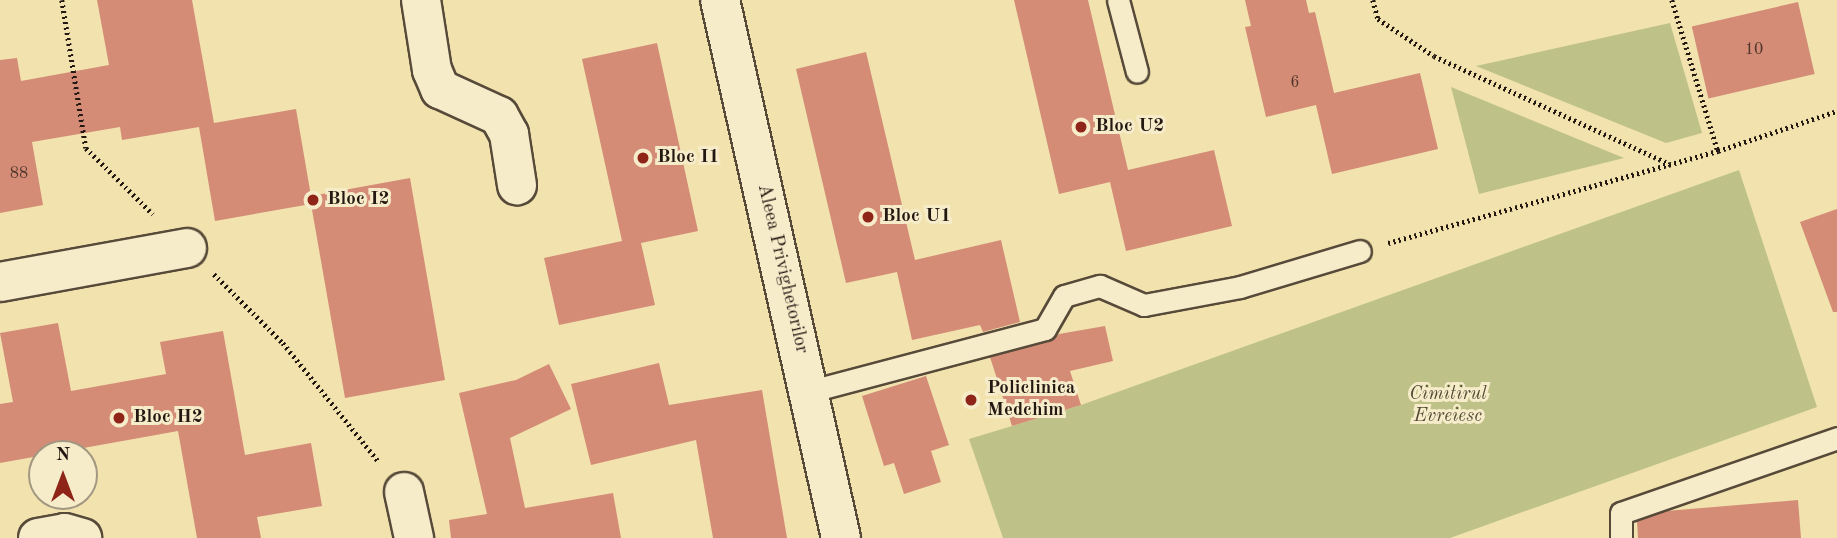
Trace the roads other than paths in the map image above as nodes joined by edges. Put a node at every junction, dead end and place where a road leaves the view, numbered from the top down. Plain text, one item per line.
1 (421, 0) edge
2 (720, 0) edge
3 (1118, 0) edge
4 (1137, 72) dead end
5 (517, 185) dead end
6 (187, 247) dead end
7 (1360, 251) road end
8 (0, 282) edge
9 (811, 391) junction
10 (1837, 438) edge
11 (404, 492) dead end
12 (38, 538) edge
13 (82, 538) edge
14 (414, 538) edge
15 (841, 538) edge
16 (1621, 538) edge

1 - 5 street
2 - 9 street, Aleea Privighetorilor
3 - 4 lane
6 - 8 street
7 - 9 lane
9 - 15 street, Aleea Privighetorilor
10 - 16 lane
11 - 14 street
12 - 13 street

